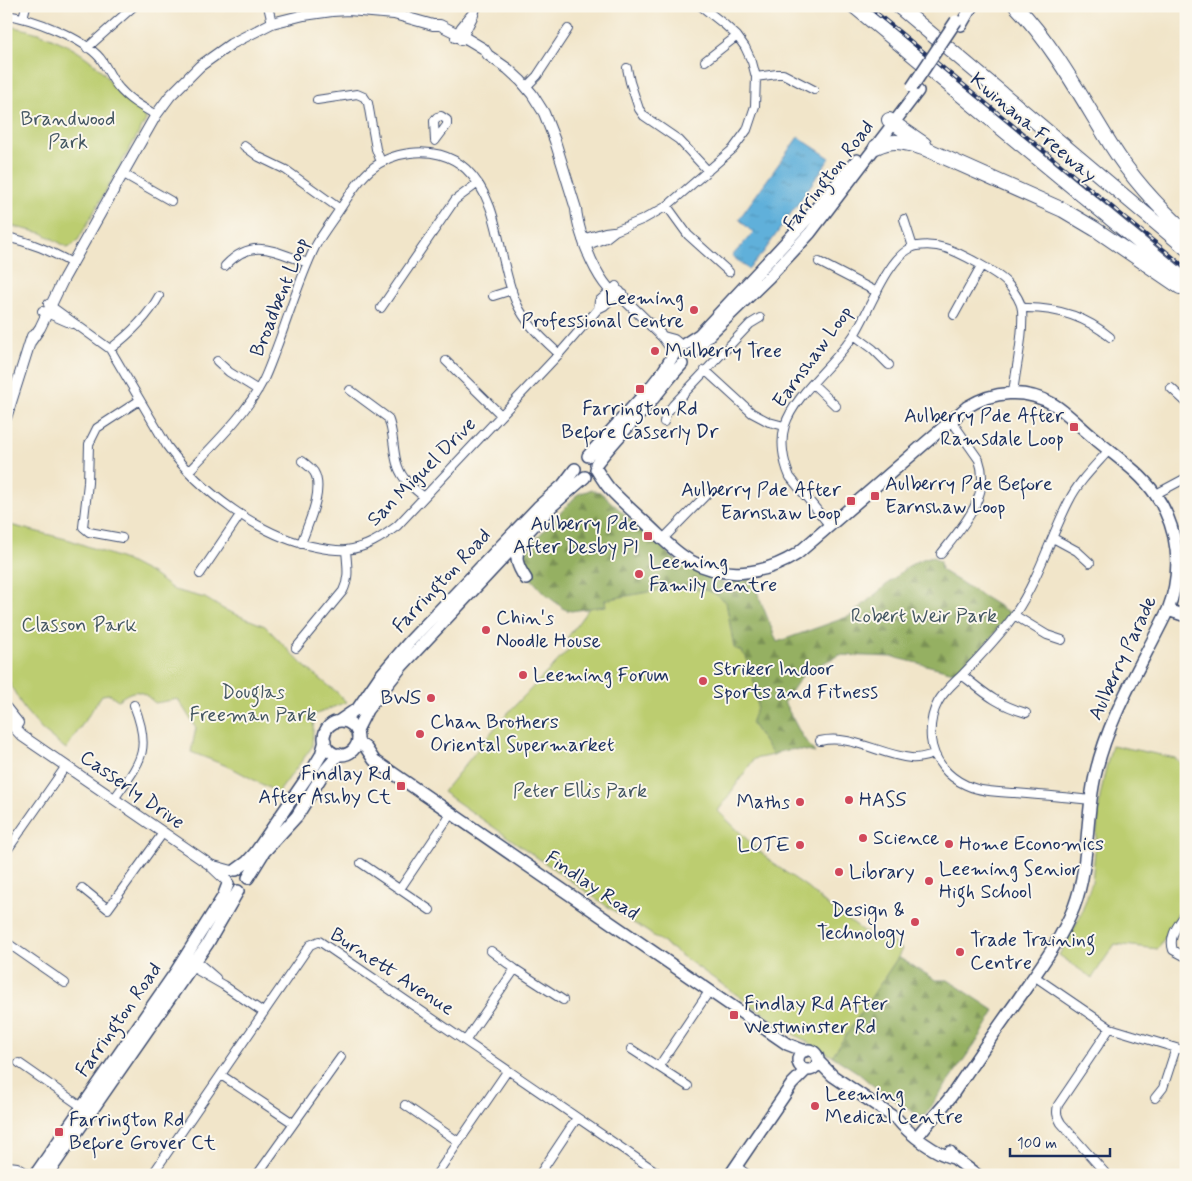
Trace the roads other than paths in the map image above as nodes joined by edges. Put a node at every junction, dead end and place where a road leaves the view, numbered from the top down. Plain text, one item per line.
1 (26, 6) edge
2 (134, 6) edge
3 (268, 6) edge
4 (478, 6) edge
5 (701, 6) edge
6 (854, 6) edge
7 (898, 6) edge
8 (964, 6) edge
9 (972, 6) edge
10 (1009, 6) edge
11 (1016, 6) edge
12 (349, 8) edge
13 (6, 15) edge
14 (24, 18) junction
15 (1028, 20) junction
16 (272, 23) junction
17 (958, 23) junction
18 (568, 29) dead end
19 (737, 36) junction
20 (459, 37) junction
21 (88, 48) junction
22 (705, 61) dead end
23 (628, 68) dead end
24 (756, 77) junction
25 (526, 87) junction
26 (814, 90) dead end
27 (317, 100) dead end
28 (156, 115) junction
29 (891, 122) junction
30 (435, 141) dead end
31 (244, 146) dead end
32 (876, 147) junction
33 (432, 152) junction
34 (381, 162) junction
35 (956, 164) junction
36 (708, 172) junction
37 (122, 173) junction
38 (478, 183) junction
39 (171, 201) dead end
40 (667, 206) junction
41 (340, 209) junction
42 (904, 219) dead end
43 (1186, 232) edge
44 (6, 237) edge
45 (587, 241) junction
46 (913, 247) junction
47 (1186, 248) edge
48 (819, 262) dead end
49 (72, 263) junction
50 (308, 263) junction
51 (225, 266) dead end
52 (981, 266) junction
53 (729, 272) dead end
54 (1186, 281) edge
55 (512, 290) junction
56 (1186, 291) edge
57 (617, 292) junction
58 (877, 292) junction
59 (159, 296) dead end
60 (493, 296) dead end
61 (47, 308) junction
62 (381, 308) dead end
63 (1022, 308) junction
64 (954, 315) dead end
65 (760, 318) dead end
66 (854, 335) junction
67 (1110, 337) dead end
68 (110, 349) junction
69 (681, 350) junction
70 (559, 354) junction
71 (217, 361) dead end
72 (446, 361) dead end
73 (682, 364) junction
74 (889, 365) dead end
75 (705, 370) junction
76 (813, 384) junction
77 (1171, 388) dead end
78 (10, 389) edge
79 (258, 390) junction
80 (350, 390) dead end
81 (1013, 393) junction
82 (140, 400) junction
83 (1186, 402) edge
84 (836, 406) dead end
85 (501, 415) junction
86 (6, 418) edge
87 (951, 420) junction
88 (664, 422) dead end
89 (784, 426) junction
90 (1108, 450) junction
91 (302, 461) dead end
92 (575, 469) junction
93 (591, 469) junction
94 (189, 471) junction
95 (1186, 478) edge
96 (707, 494) dead end
97 (1156, 494) junction
98 (424, 497) junction
99 (553, 505) junction
100 (240, 515) junction
101 (830, 526) junction
102 (122, 538) dead end
103 (1053, 538) junction
104 (663, 540) junction
105 (301, 544) junction
106 (346, 550) junction
107 (941, 554) dead end
108 (1090, 563) dead end
109 (200, 574) dead end
110 (526, 579) dead end
111 (1170, 606) junction
112 (1186, 609) edge
113 (1014, 615) junction
114 (1186, 616) edge
115 (1062, 640) dead end
116 (296, 648) dead end
117 (962, 675) junction
118 (134, 704) dead end
119 (1026, 713) dead end
120 (9, 720) edge
121 (339, 721) junction
122 (357, 736) junction
123 (325, 741) junction
124 (820, 741) dead end
125 (342, 754) junction
126 (934, 754) junction
127 (374, 760) junction
128 (66, 766) junction
129 (114, 799) junction
130 (1091, 800) junction
131 (452, 812) junction
132 (163, 833) junction
133 (6, 852) edge
134 (361, 863) dead end
135 (231, 877) junction
136 (248, 878) junction
137 (82, 888) dead end
138 (400, 889) junction
139 (238, 891) junction
140 (430, 910) dead end
141 (1186, 913) edge
142 (6, 942) edge
143 (491, 951) dead end
144 (1186, 957) edge
145 (189, 960) junction
146 (515, 970) junction
147 (1034, 976) junction
148 (65, 983) dead end
149 (710, 990) junction
150 (563, 1000) dead end
151 (263, 1012) junction
152 (1110, 1028) junction
153 (466, 1040) junction
154 (1176, 1048) junction
155 (631, 1049) dead end
156 (1186, 1051) edge
157 (341, 1057) dead end
158 (19, 1063) dead end
159 (806, 1063) junction
160 (658, 1066) junction
161 (508, 1070) junction
162 (221, 1074) junction
163 (688, 1086) dead end
164 (1156, 1098) dead end
165 (405, 1105) dead end
166 (87, 1108) junction
167 (577, 1118) junction
168 (293, 1123) junction
169 (922, 1136) junction
170 (459, 1142) junction
171 (8, 1165) edge
172 (733, 1170) edge
173 (17, 1175) edge
174 (30, 1175) edge
175 (35, 1175) edge
176 (47, 1175) edge
177 (152, 1175) edge
178 (257, 1175) edge
179 (436, 1175) edge
180 (539, 1175) edge
181 (661, 1175) edge
182 (748, 1175) edge
183 (977, 1175) edge
184 (1107, 1175) edge

1 - 14 street
2 - 21 street
3 - 16 street
4 - 20 street
5 - 19 street
6 - 54 highway, Kwinana Freeway
7 - 47 highway, Kwinana Freeway
8 - 17 main road, Farrington Road
9 - 17 main road, Farrington Road
10 - 15 highway
11 - 15 highway
12 - 16 street
12 - 20 street
13 - 14 street
14 - 21 street
15 - 43 highway
16 - 28 street
17 - 29 main road, Farrington Road
18 - 25 street
19 - 22 street
19 - 24 street
20 - 25 street
21 - 28 street
23 - 36 street
24 - 26 street
24 - 36 street
25 - 45 street
27 - 34 street
28 - 37 street
29 - 32 main road, Farrington Road
29 - 35 highway
29 - 69 main road, Farrington Road
30 - 33 street
31 - 41 street
32 - 35 highway
32 - 69 main road, Farrington Road
33 - 34 street, Broadbent Loop
33 - 38 street, Broadbent Loop
34 - 41 street, Broadbent Loop
35 - 56 highway
36 - 40 street
37 - 39 street
37 - 49 street
38 - 55 street, Broadbent Loop
38 - 62 street
40 - 45 street
40 - 53 street
41 - 50 street, Broadbent Loop
42 - 46 street
44 - 49 street
45 - 57 street
46 - 52 street
46 - 58 street, Earnshaw Loop
48 - 58 street
49 - 61 street
50 - 51 street
50 - 79 street, Broadbent Loop
52 - 63 street
52 - 64 street
55 - 60 street
55 - 70 street, Broadbent Loop
57 - 69 street
57 - 70 street, San Miguel Drive
58 - 66 street, Earnshaw Loop
59 - 68 street
61 - 68 street, San Miguel Drive
61 - 78 street
63 - 67 street
63 - 81 street
65 - 75 street
66 - 74 street
66 - 76 street, Earnshaw Loop
68 - 82 street, San Miguel Drive
69 - 73 main road
69 - 73 main road, Farrington Road
69 - 93 main road, Farrington Road
70 - 85 street, San Miguel Drive
71 - 79 street
72 - 85 street
73 - 93 main road, Farrington Road
75 - 88 street
75 - 89 street
76 - 84 street
76 - 89 street, Earnshaw Loop
77 - 83 street
78 - 86 street
79 - 94 street, Broadbent Loop
80 - 98 street
81 - 87 main road, Aulberry Parade
81 - 90 main road, Aulberry Parade
82 - 94 street, San Miguel Drive
82 - 102 street
85 - 98 street, San Miguel Drive
87 - 101 main road, Aulberry Parade
87 - 107 street
89 - 101 street, Earnshaw Loop
90 - 97 main road, Aulberry Parade
90 - 103 street
91 - 105 street
92 - 93 main road, Aulberry Parade
92 - 93 main road, Farrington Road
92 - 121 main road, Farrington Road
93 - 99 main road, Farrington Road
93 - 104 main road, Aulberry Parade
94 - 100 street, San Miguel Drive
95 - 97 street
96 - 104 street
97 - 111 main road, Aulberry Parade
98 - 106 street, San Miguel Drive
99 - 110 main road
99 - 122 main road, Farrington Road
100 - 105 street, San Miguel Drive
100 - 109 street
101 - 104 main road, Aulberry Parade
103 - 108 street
103 - 113 street
105 - 106 street, San Miguel Drive
106 - 116 street
111 - 112 main road
111 - 114 main road
111 - 130 main road, Aulberry Parade
113 - 115 street
113 - 117 street
117 - 119 street
117 - 126 street
118 - 129 street
120 - 128 street, Casserly Drive
121 - 122 main road
121 - 123 main road
122 - 125 main road
122 - 127 main road, Findlay Road
123 - 125 main road
123 - 135 main road, Farrington Road
124 - 126 street
125 - 127 main road, Findlay Road
125 - 136 main road
126 - 130 street
127 - 131 main road, Findlay Road
128 - 129 street, Casserly Drive
128 - 133 street
129 - 132 street, Casserly Drive
130 - 147 main road, Aulberry Parade
131 - 138 street
131 - 149 main road, Findlay Road
132 - 135 street, Casserly Drive
132 - 137 street
134 - 138 street
135 - 136 main road
135 - 139 main road
135 - 145 main road, Farrington Road
136 - 139 main road
138 - 140 street
139 - 145 main road, Farrington Road
141 - 144 street
142 - 148 street
143 - 146 street
145 - 151 street
145 - 166 main road, Farrington Road
146 - 150 street
146 - 153 street
147 - 152 street
147 - 169 main road, Aulberry Parade
149 - 159 main road, Findlay Road
149 - 160 street
151 - 153 street, Burnett Avenue
151 - 162 street, Burnett Avenue
152 - 154 street
152 - 184 street
153 - 161 street, Burnett Avenue
154 - 156 street
154 - 164 street
155 - 160 street
157 - 168 street
158 - 166 street
159 - 169 main road, Findlay Road
159 - 172 main road
160 - 163 street
161 - 167 street, Burnett Avenue
161 - 170 street
162 - 168 street
162 - 177 street, Burnett Avenue
165 - 170 street
166 - 175 main road, Farrington Road
166 - 176 main road, Farrington Road
167 - 180 street
167 - 181 street, Burnett Avenue
168 - 178 street
169 - 183 main road, Findlay Road
170 - 179 street
171 - 173 street
171 - 174 street
172 - 182 street

